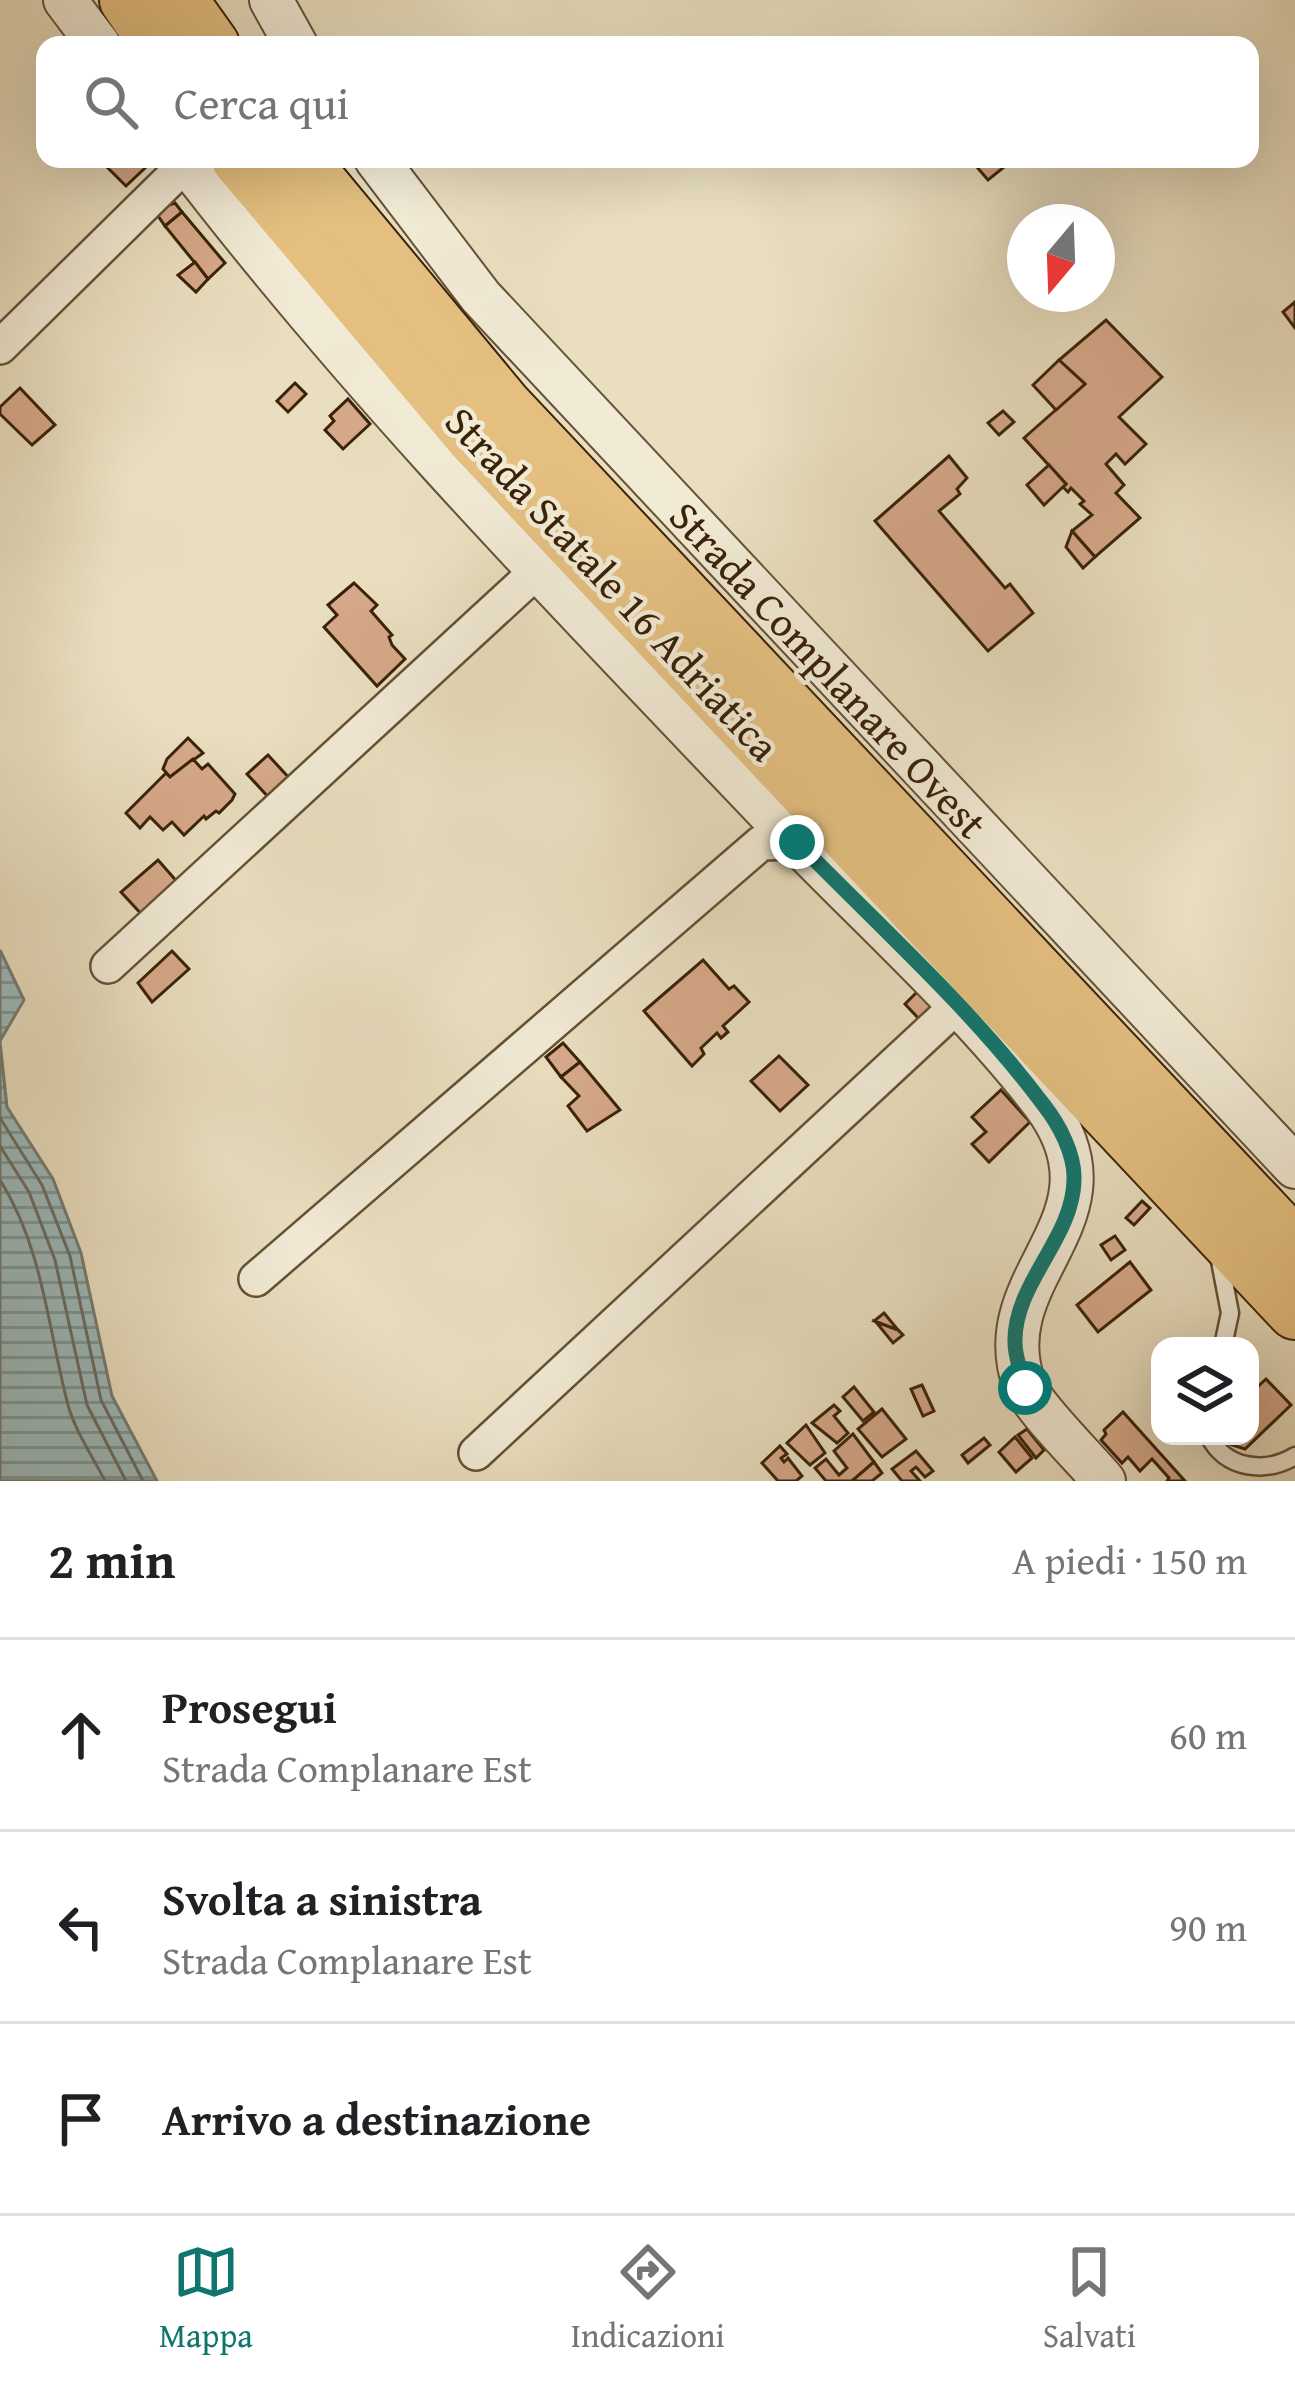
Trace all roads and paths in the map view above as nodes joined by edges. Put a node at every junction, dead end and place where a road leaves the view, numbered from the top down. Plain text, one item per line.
1 (65, 0) edge
2 (127, 0) edge
3 (180, 0) edge
4 (271, 0) edge
5 (92, 36) edge
6 (152, 36) edge
7 (206, 36) edge
8 (291, 36) edge
9 (194, 168) edge
10 (208, 168) edge
11 (211, 168) edge
12 (307, 168) edge
13 (383, 168) edge
14 (0, 347) edge
15 (537, 571) junction
16 (797, 842) junction
17 (108, 966) dead end
18 (957, 1006) junction
19 (1295, 1168) edge
20 (1204, 1215) junction
21 (1295, 1246) edge
22 (256, 1279) dead end
23 (1295, 1312) edge
24 (1225, 1337) edge
25 (1214, 1445) edge
26 (476, 1453) dead end
27 (1295, 1456) edge
28 (1105, 1481) edge

1 - 5 street
2 - 6 highway
3 - 7 highway
4 - 8 street
9 - 14 street
10 - 15 street
11 - 20 highway, Strada Statale 16 Adriatica
12 - 21 highway, Strada Statale 16 Adriatica
13 - 19 street, Strada Complanare Ovest
15 - 16 street
15 - 17 street
16 - 18 street
16 - 22 street
18 - 26 street
18 - 28 street
20 - 23 highway, Strada Statale 16 Adriatica
20 - 24 lane
25 - 27 lane

